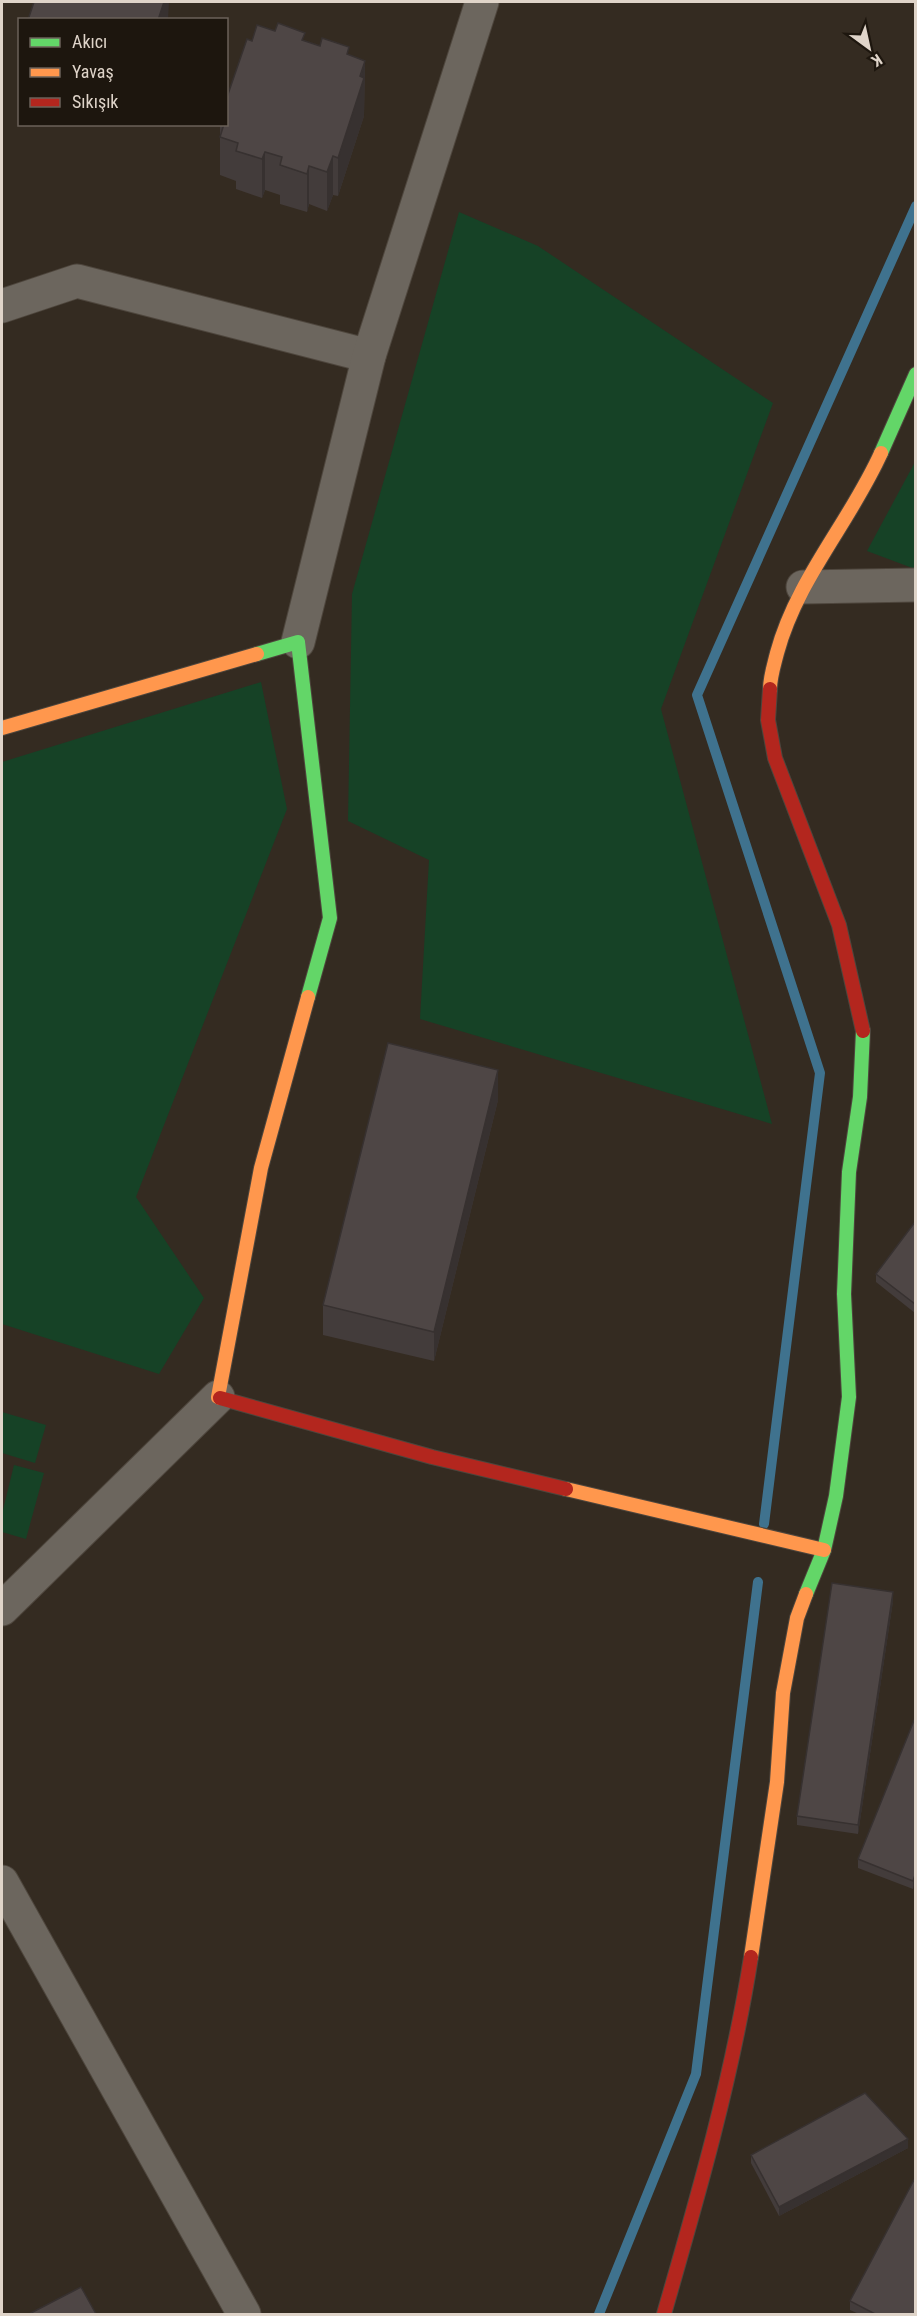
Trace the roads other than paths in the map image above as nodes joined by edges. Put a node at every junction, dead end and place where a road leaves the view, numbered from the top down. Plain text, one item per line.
1 (482, 2) edge
2 (2, 306) edge
3 (369, 356) junction
4 (915, 374) edge
5 (915, 585) edge
6 (803, 587) junction
7 (298, 642) junction
8 (2, 728) edge
9 (218, 1397) junction
10 (824, 1550) junction
11 (2, 1609) edge
12 (2, 1882) edge
13 (244, 2314) edge
14 (664, 2314) edge

1 - 3 street
2 - 3 street
3 - 7 street
4 - 6 street
5 - 6 street
6 - 10 street
7 - 8 street
7 - 9 street
9 - 10 street
9 - 11 street
10 - 14 street
12 - 13 street

